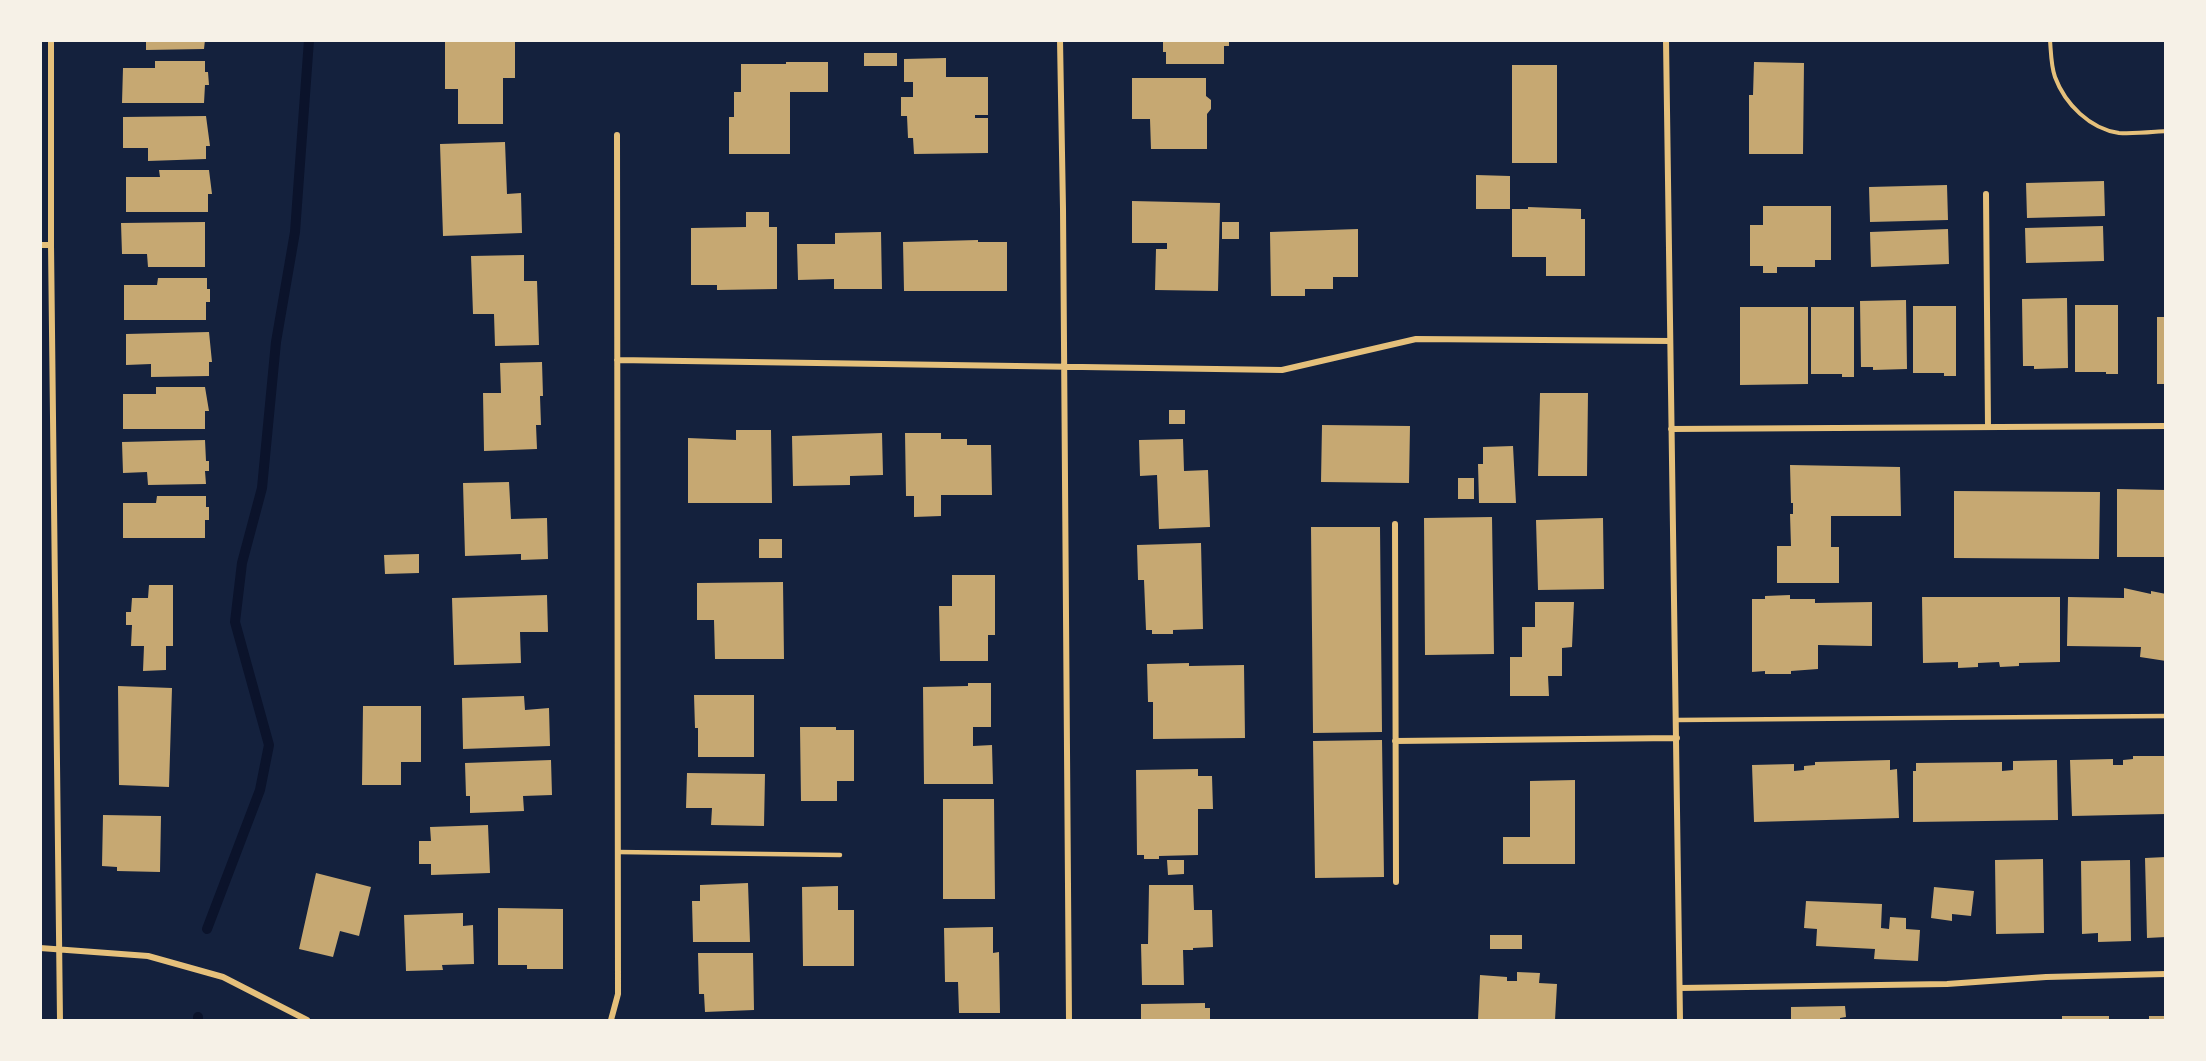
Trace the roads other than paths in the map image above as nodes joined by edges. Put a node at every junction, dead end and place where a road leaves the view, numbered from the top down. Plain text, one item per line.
1 (51, 40) edge
2 (1060, 40) edge
3 (1666, 40) edge
4 (617, 135) dead end
5 (1986, 194) dead end
6 (40, 245) edge
7 (51, 245) junction
8 (1670, 341) junction
9 (617, 360) junction
10 (1063, 368) junction
11 (2166, 426) edge
12 (1989, 427) junction
13 (1671, 429) junction
14 (1395, 524) dead end
15 (2166, 716) edge
16 (1677, 720) junction
17 (1677, 738) junction
18 (1395, 741) junction
19 (618, 852) junction
20 (840, 855) dead end
21 (1396, 882) dead end
22 (40, 948) edge
23 (60, 949) junction
24 (2166, 974) edge
25 (1680, 988) junction
26 (60, 1020) edge
27 (307, 1020) edge
28 (611, 1020) edge
29 (1069, 1020) edge
30 (1680, 1020) edge

1 - 7 street
2 - 10 street
3 - 8 street
4 - 9 street
5 - 12 street
6 - 7 street
7 - 23 street
8 - 10 street
8 - 13 street
9 - 10 street
9 - 19 street
10 - 29 street
11 - 12 street
12 - 13 street
13 - 16 street
14 - 18 street
15 - 16 lane
16 - 17 street
17 - 18 street
17 - 25 street
18 - 21 street
19 - 20 lane
19 - 28 street
22 - 23 street
23 - 26 street
23 - 27 street
24 - 25 street
25 - 30 street

